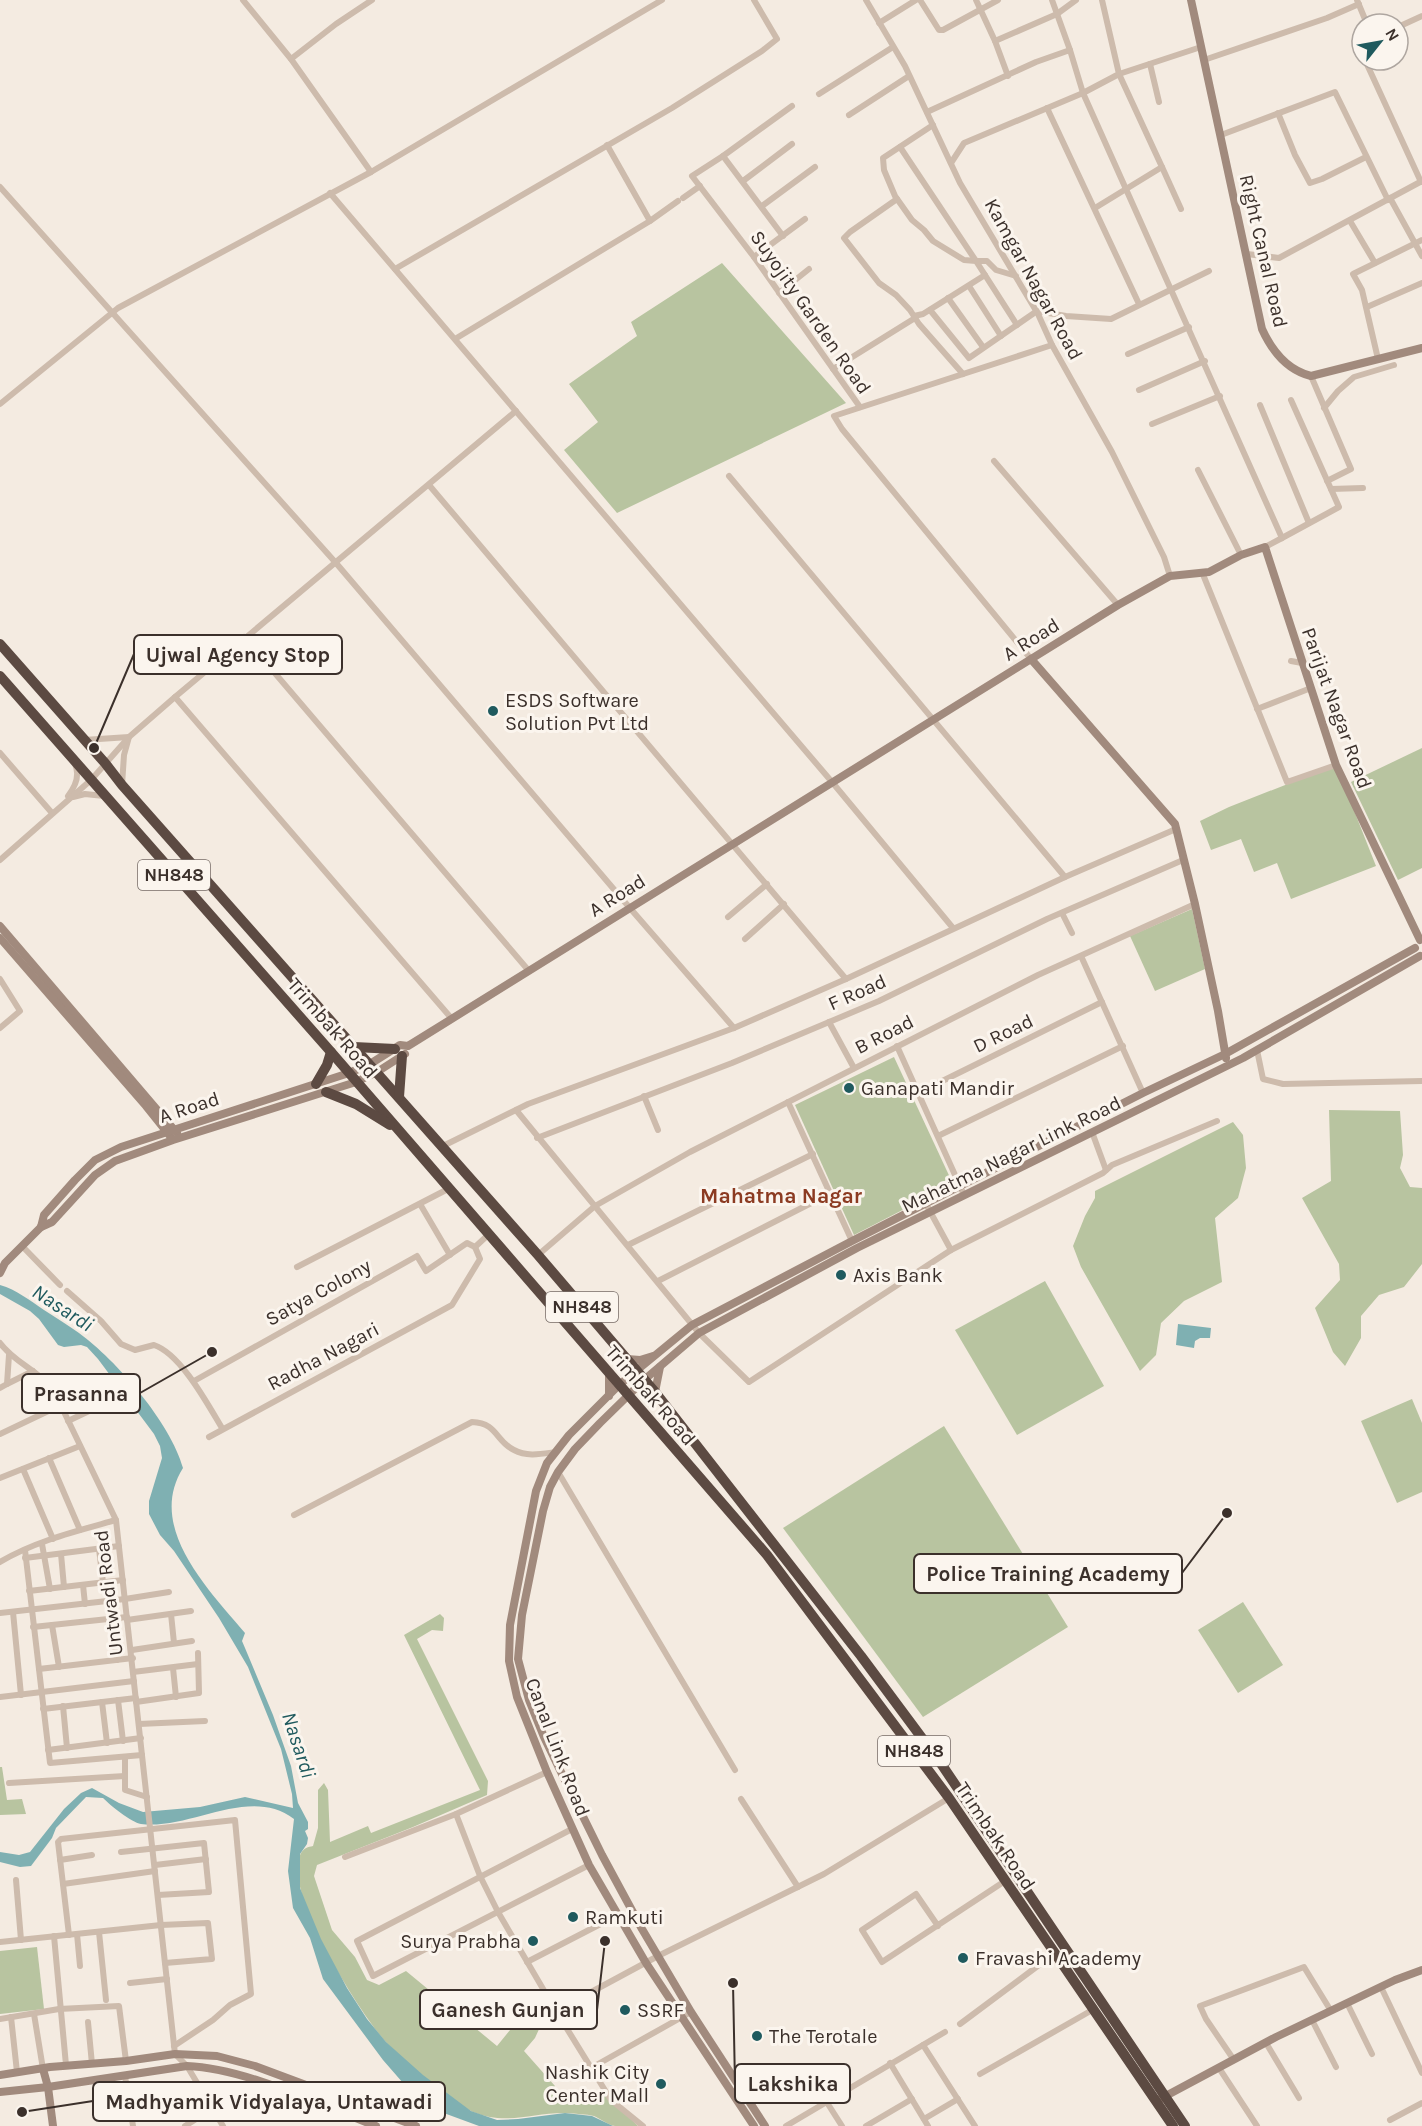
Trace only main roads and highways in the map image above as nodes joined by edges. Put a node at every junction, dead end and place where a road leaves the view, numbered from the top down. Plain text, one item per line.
1 (1191, 0) edge
2 (1422, 348) edge
3 (1265, 548) joint
4 (0, 644) edge
5 (1031, 658) junction
6 (0, 678) edge
7 (0, 926) edge
8 (0, 938) edge
9 (1421, 940) edge
10 (1419, 954) edge
11 (354, 1047) junction
12 (331, 1052) junction
13 (398, 1052) junction
14 (1225, 1054) junction
15 (1227, 1065) junction
16 (373, 1068) junction
17 (353, 1078) junction
18 (316, 1084) junction
19 (326, 1092) junction
20 (399, 1097) junction
21 (171, 1130) junction
22 (400, 1132) junction
23 (177, 1139) junction
24 (962, 1191) junction
25 (41, 1227) junction
26 (1, 1267) edge
27 (656, 1355) junction
28 (627, 1359) junction
29 (661, 1366) junction
30 (609, 1374) junction
31 (641, 1376) junction
32 (619, 1385) junction
33 (655, 1392) junction
34 (628, 1395) junction
35 (609, 1396) junction
36 (618, 1406) junction
37 (639, 1407) junction
38 (1422, 1970) edge
39 (43, 2069) junction
40 (0, 2075) edge
41 (48, 2087) junction
42 (0, 2091) edge
43 (1161, 2098) junction
44 (53, 2126) edge
45 (376, 2126) edge
46 (416, 2126) edge
47 (754, 2126) edge
48 (765, 2126) edge
49 (1173, 2126) edge
50 (1185, 2126) edge

1 - 2 main road, Right Canal Road
3 - 5 main road, A Road
3 - 9 main road, Parijat Nagar Road
4 - 11 highway, NH848
5 - 13 main road, A Road
5 - 14 main road
6 - 12 highway, Trimbak Road / NH848
7 - 21 main road
8 - 21 main road
9 - 10 main road
10 - 14 main road, Mahatma Nagar Link Road
10 - 15 main road, Mahatma Nagar Link Road
11 - 13 highway
11 - 16 highway, NH848
12 - 17 highway, Trimbak Road / NH848
12 - 18 highway
13 - 16 main road, A Road
13 - 20 highway
14 - 15 main road
14 - 24 main road, Mahatma Nagar Link Road
15 - 24 main road, Mahatma Nagar Link Road
16 - 17 main road, A Road
16 - 20 highway, NH848
17 - 18 main road, A Road
17 - 19 main road
17 - 22 highway, Trimbak Road / NH848
18 - 21 main road, A Road
19 - 22 highway
19 - 23 main road
20 - 28 highway, Trimbak Road / NH848
21 - 23 main road
21 - 25 main road, A Road
22 - 30 highway, Trimbak Road / NH848
23 - 25 main road
24 - 27 main road, Mahatma Nagar Link Road
24 - 29 main road, Mahatma Nagar Link Road
25 - 26 main road, A Road
27 - 28 main road
27 - 31 main road, Mahatma Nagar Link Road
28 - 31 highway, Trimbak Road
29 - 31 main road, Mahatma Nagar Link Road
29 - 33 main road
30 - 32 highway, Trimbak Road / NH848
30 - 35 main road
31 - 32 main road, Canal Link Road
31 - 33 highway, Trimbak Road
31 - 34 main road, Mahatma Nagar Link Road
32 - 34 highway, Trimbak Road
32 - 35 main road, Canal Link Road
33 - 43 highway, Trimbak Road
34 - 36 main road, Canal Link Road
34 - 37 highway, Trimbak Road / NH848
35 - 47 main road, Canal Link Road
36 - 37 main road
36 - 48 main road, Canal Link Road
37 - 43 highway, Trimbak Road / NH848
38 - 43 main road
39 - 40 main road
39 - 41 main road
39 - 46 main road
41 - 42 main road
41 - 44 main road
41 - 45 main road
43 - 49 highway, Trimbak Road / NH848
43 - 50 highway, Trimbak Road / NH848

